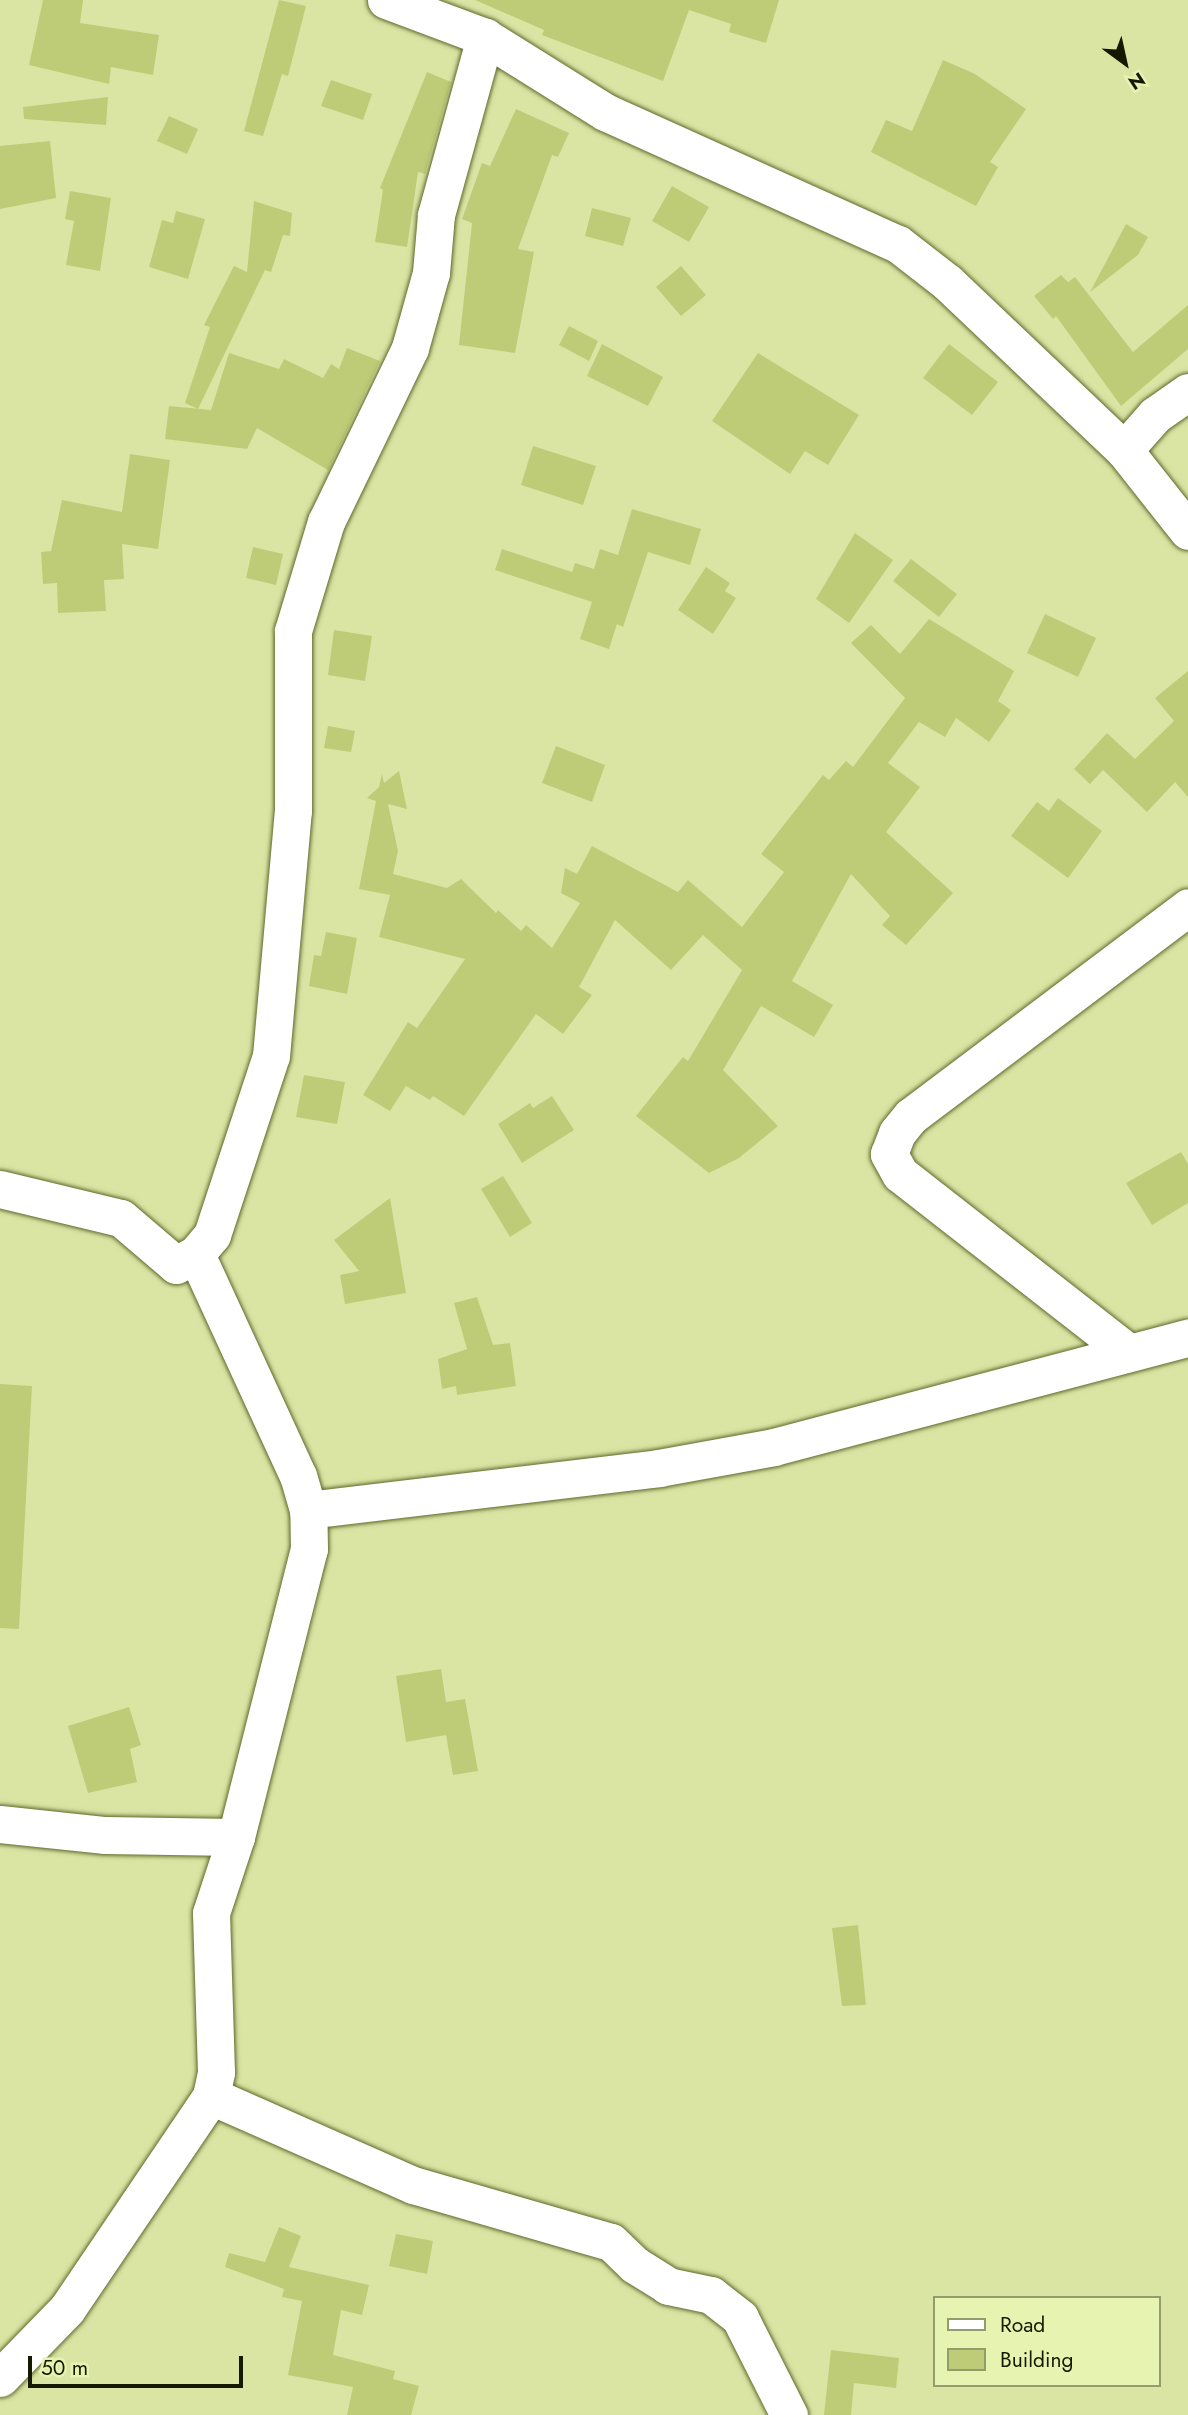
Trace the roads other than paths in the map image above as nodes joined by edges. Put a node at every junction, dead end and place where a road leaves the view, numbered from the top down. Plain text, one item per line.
1 (386, 0) edge
2 (485, 37) junction
3 (1188, 392) edge
4 (1124, 450) junction
5 (1188, 531) edge
6 (1188, 907) edge
7 (0, 1189) edge
8 (197, 1254) junction
9 (1188, 1338) edge
10 (1128, 1352) junction
11 (309, 1510) junction
12 (0, 1824) edge
13 (236, 1837) junction
14 (212, 2096) junction
15 (0, 2378) edge
16 (789, 2415) edge

1 - 2 street
2 - 4 street
2 - 8 street
3 - 4 street
4 - 5 street
6 - 10 street
7 - 8 street
8 - 11 street
9 - 10 street
10 - 11 street
11 - 13 street
12 - 13 street
13 - 14 street
14 - 15 street
14 - 16 street

